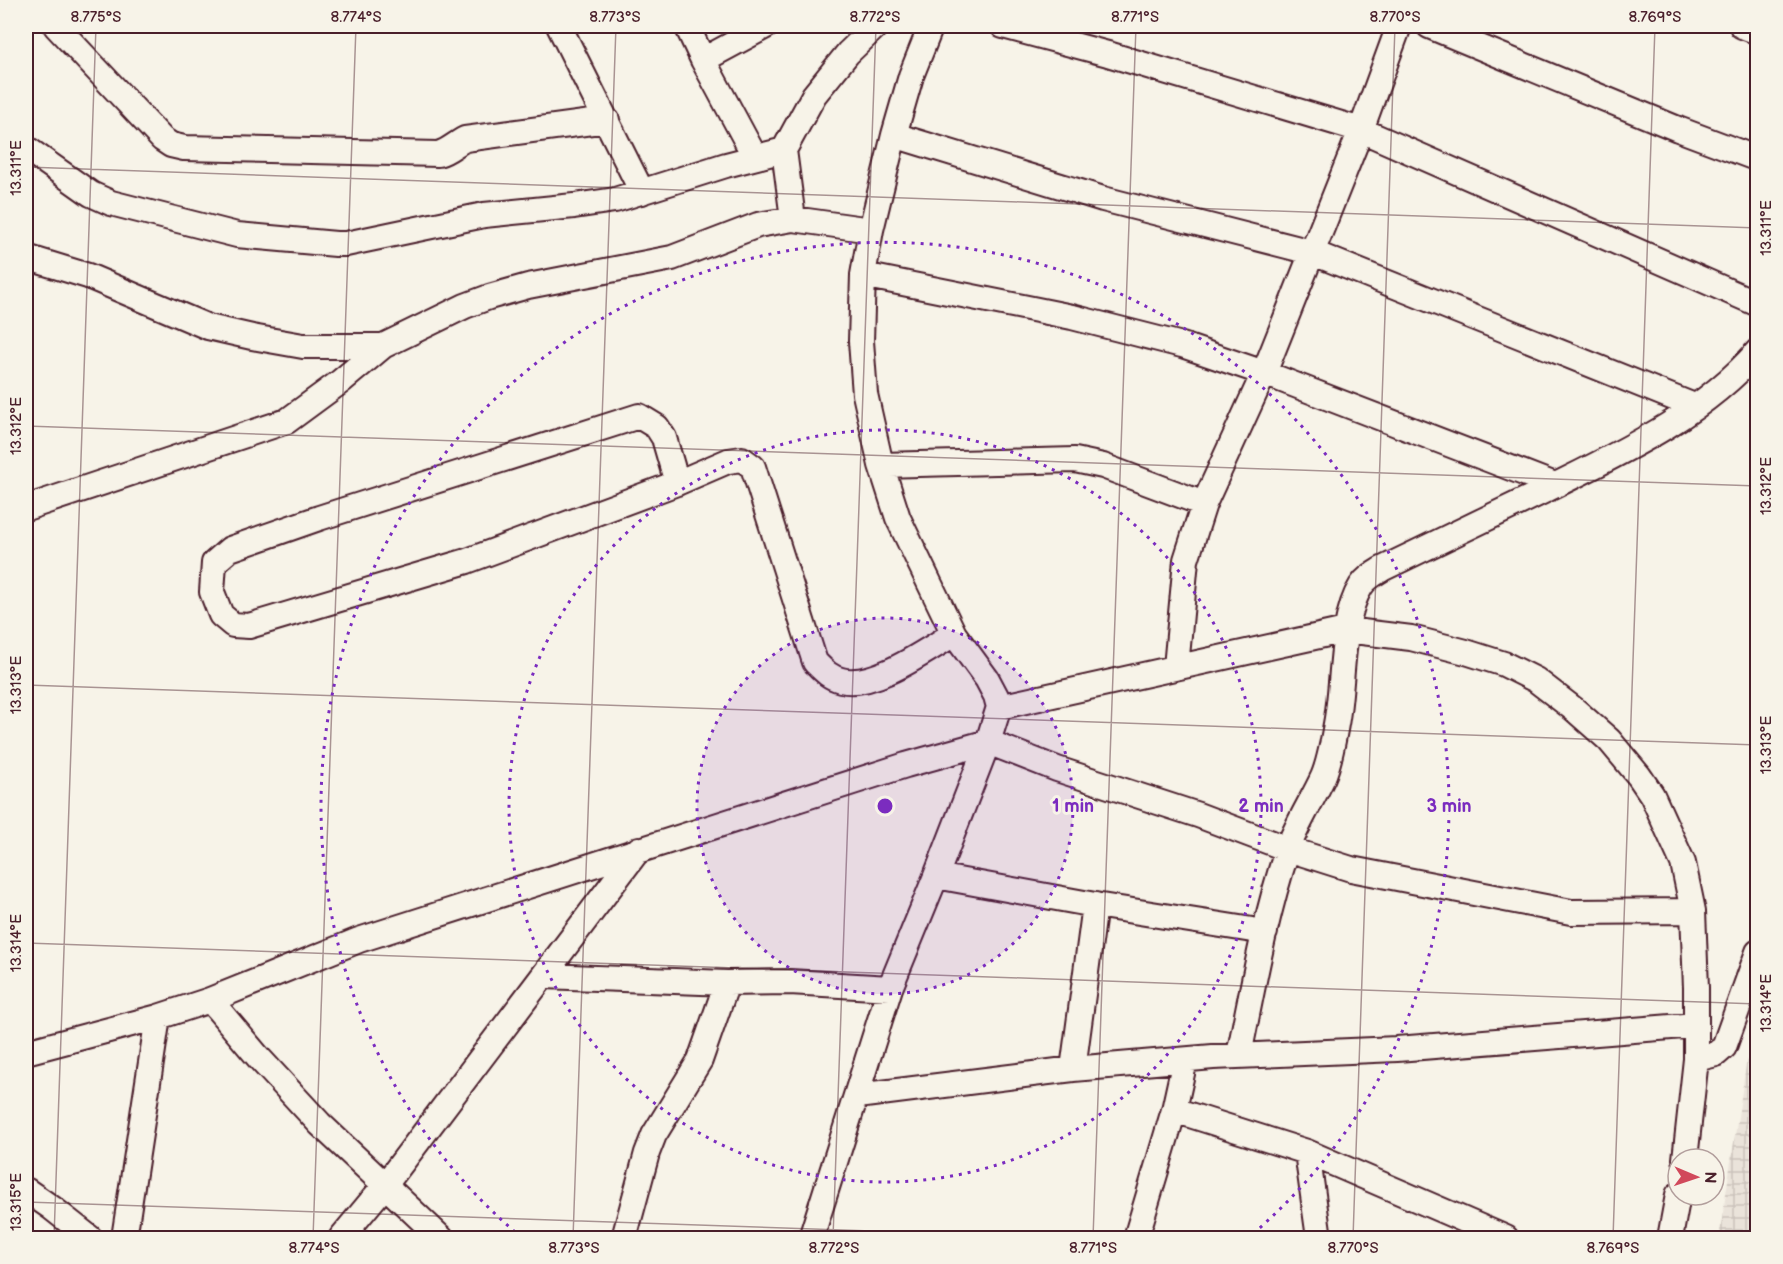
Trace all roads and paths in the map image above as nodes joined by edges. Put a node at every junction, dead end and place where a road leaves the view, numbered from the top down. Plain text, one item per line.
1 (56, 26) edge
2 (559, 26) edge
3 (687, 26) edge
4 (766, 26) edge
5 (876, 26) edge
6 (931, 26) edge
7 (1003, 26) edge
8 (1399, 26) edge
9 (1429, 26) edge
10 (1742, 26) edge
11 (1758, 32) edge
12 (703, 60) junction
13 (607, 120) junction
14 (1361, 129) junction
15 (894, 135) junction
16 (26, 148) edge
17 (784, 150) junction
18 (755, 157) junction
19 (1758, 159) edge
20 (642, 192) junction
21 (793, 219) junction
22 (871, 230) junction
23 (1311, 252) junction
24 (26, 257) edge
25 (863, 275) junction
26 (1758, 304) edge
27 (383, 346) junction
28 (1758, 351) edge
29 (1264, 373) junction
30 (1694, 406) junction
31 (881, 465) junction
32 (677, 483) junction
33 (1555, 485) junction
34 (1204, 504) junction
35 (26, 508) edge
36 (1346, 630) junction
37 (954, 634) junction
38 (1176, 667) junction
39 (999, 707) junction
40 (988, 742) junction
41 (639, 849) junction
42 (1288, 849) junction
43 (936, 876) junction
44 (1095, 905) junction
45 (1693, 911) junction
46 (1265, 932) junction
47 (1758, 952) edge
48 (544, 976) junction
49 (727, 983) junction
50 (890, 988) junction
51 (210, 1000) junction
52 (159, 1017) junction
53 (1696, 1025) junction
54 (26, 1052) edge
55 (1239, 1054) junction
56 (1696, 1059) junction
57 (1185, 1060) junction
58 (1073, 1069) junction
59 (857, 1096) junction
60 (1174, 1110) junction
61 (1686, 1147) edge
62 (1307, 1152) junction
63 (385, 1185) junction
64 (26, 1190) edge
65 (1676, 1207) edge
66 (90, 1239) edge
67 (124, 1239) edge
68 (341, 1239) edge
69 (441, 1239) edge
70 (624, 1239) edge
71 (811, 1239) edge
72 (1136, 1239) edge
73 (1319, 1239) edge
74 (1506, 1239) edge
75 (1670, 1239) edge

1 - 13 street
2 - 13 street
3 - 12 street
4 - 12 street
5 - 17 street
6 - 15 street
7 - 14 street
8 - 14 street
9 - 19 street
10 - 11 street
12 - 18 street
13 - 20 street
14 - 23 street
14 - 26 street
15 - 22 street
15 - 23 street
16 - 20 street
17 - 18 street
17 - 21 street
18 - 20 street
21 - 22 street
21 - 27 street
22 - 25 street
23 - 29 street
23 - 30 street
24 - 27 street
25 - 29 street
25 - 31 street
27 - 35 street
28 - 30 street
29 - 33 street
29 - 34 street
30 - 33 street
31 - 34 street
31 - 37 street
32 - 32 street
32 - 37 street
33 - 36 street
34 - 38 street
36 - 38 street
36 - 42 street
36 - 45 street
37 - 39 street
38 - 39 street
39 - 40 street
40 - 41 street
40 - 42 street
40 - 43 street
41 - 48 street
41 - 51 street
42 - 45 street
42 - 46 street
43 - 44 street
43 - 50 street
44 - 46 street
44 - 58 street
45 - 53 street
46 - 55 street
47 - 56 street
48 - 49 street
48 - 63 street
49 - 50 street
49 - 70 street
50 - 59 street
51 - 52 street
51 - 63 street
52 - 54 street
52 - 67 street
53 - 55 street
53 - 56 street
55 - 57 street
56 - 61 street
57 - 58 street
57 - 60 street
58 - 59 street
59 - 71 street
60 - 62 street
60 - 72 street
62 - 73 street
62 - 74 street
63 - 68 street
63 - 69 street
64 - 66 street
65 - 75 street

